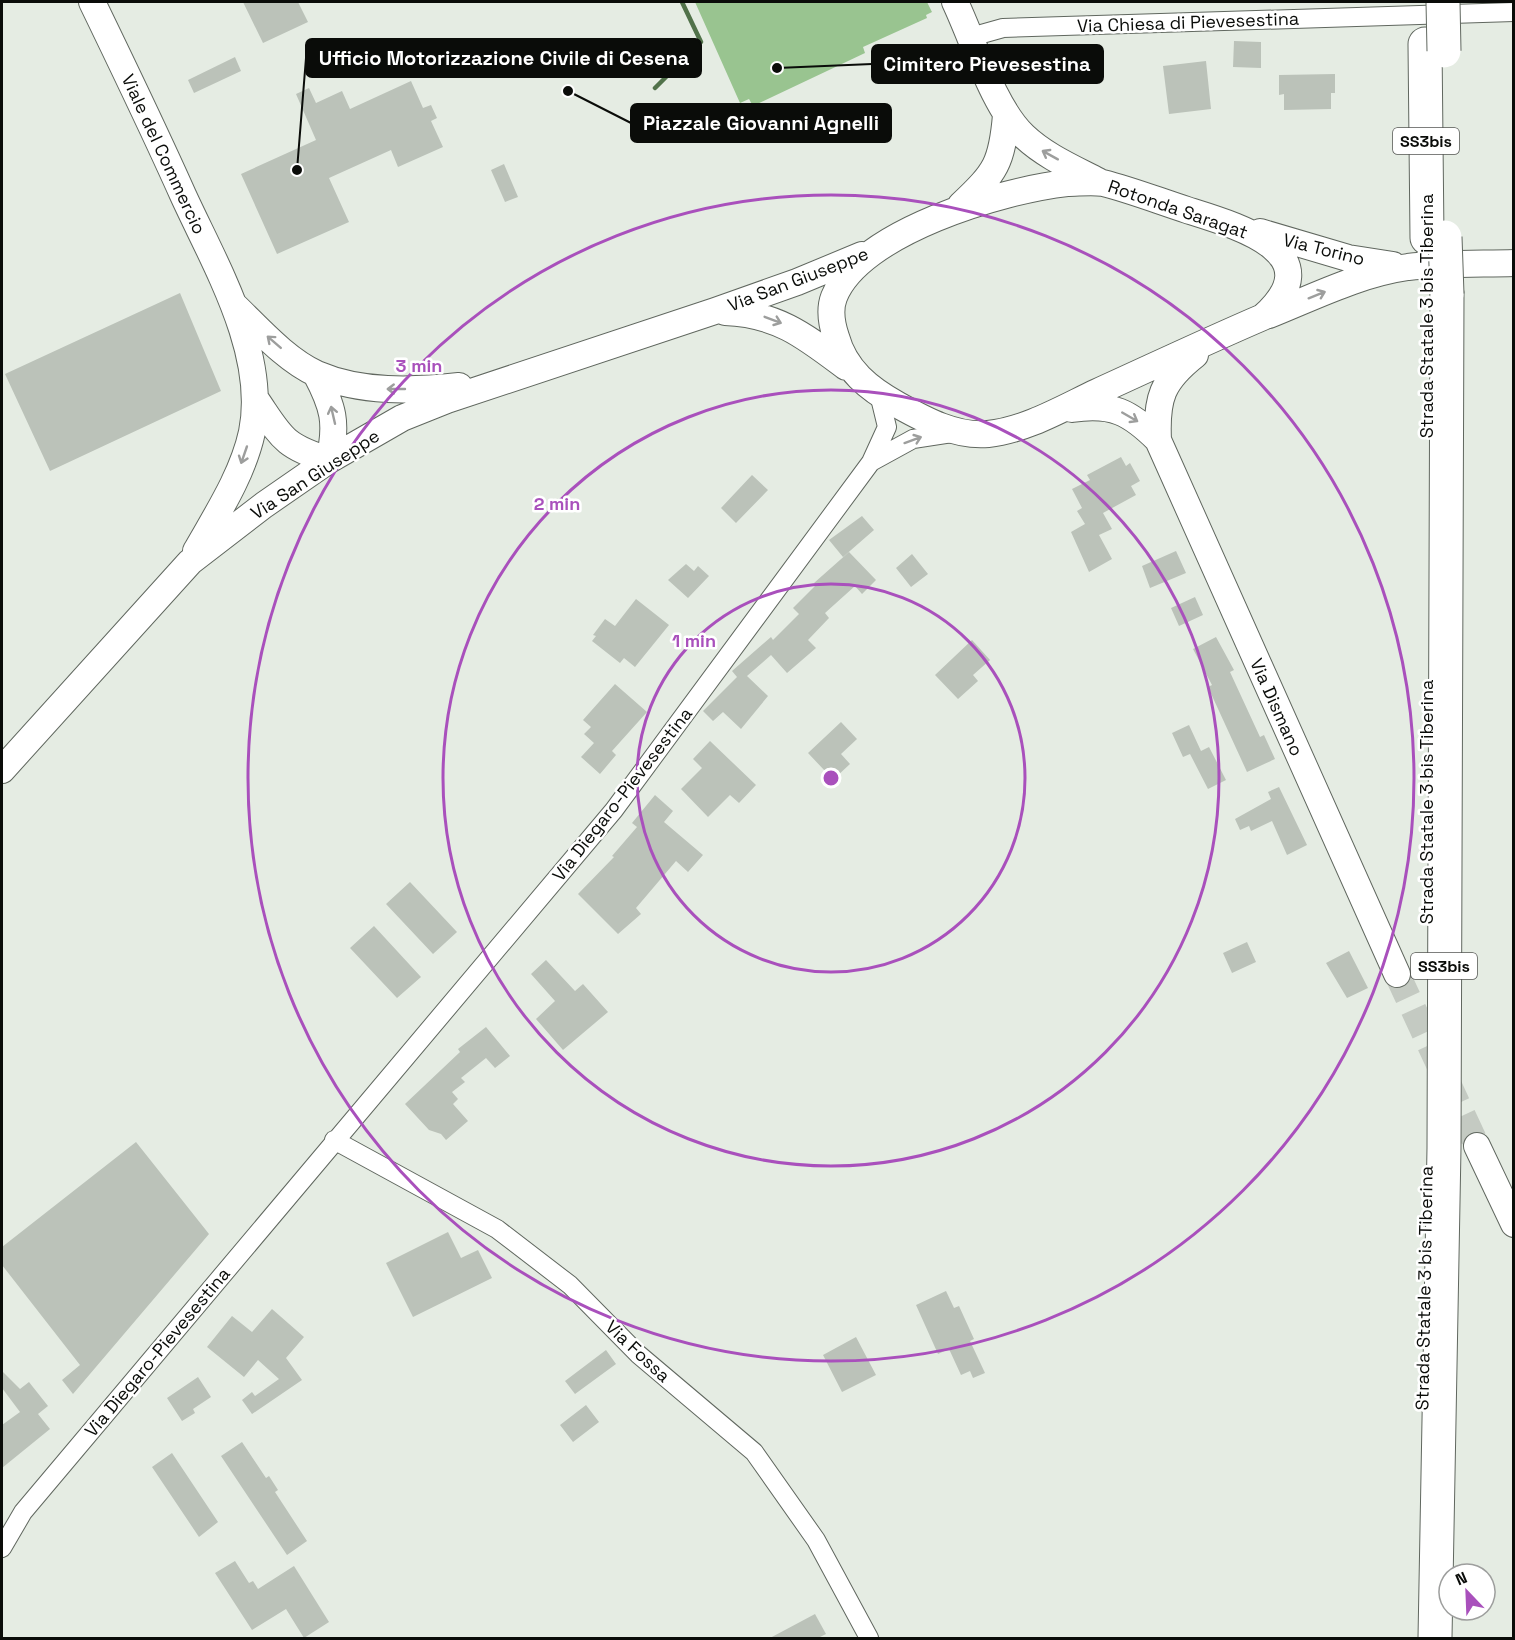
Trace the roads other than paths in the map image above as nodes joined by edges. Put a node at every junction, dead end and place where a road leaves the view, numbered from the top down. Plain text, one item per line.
1 (92, 2) edge
2 (955, 2) edge
3 (1424, 2) edge
4 (1443, 2) edge
5 (1514, 12) edge
6 (971, 37) junction
7 (1435, 47) junction
8 (1006, 116) junction
9 (1101, 183) junction
10 (956, 210) junction
11 (1241, 227) junction
12 (881, 246) junction
13 (1514, 263) edge
14 (1408, 267) junction
15 (1437, 294) junction
16 (234, 306) junction
17 (715, 311) junction
18 (1263, 317) junction
19 (1221, 335) junction
20 (851, 370) junction
21 (316, 374) junction
22 (496, 382) junction
23 (879, 394) junction
24 (255, 398) junction
25 (1054, 412) junction
26 (959, 432) junction
27 (1158, 440) junction
28 (329, 460) junction
29 (871, 462) junction
30 (190, 562) junction
31 (2, 771) edge
32 (1397, 974) tunnel mouth
33 (334, 1140) junction
34 (1477, 1146) tunnel mouth
35 (1514, 1224) edge
36 (2, 1548) edge
37 (869, 1638) edge
38 (1417, 1638) edge
39 (1436, 1638) edge

1 - 16 main road, Viale del Commercio
2 - 6 main road
3 - 7 highway, Strada Statale 3 bis Tiberina / SS3bis
4 - 7 highway, Strada Statale 3 bis Tiberina / SS3bis, bridge
5 - 6 street, Via Chiesa di Pievesestina
6 - 8 main road
7 - 15 highway, Strada Statale 3 bis Tiberina / SS3bis, bridge
9 -> 8 main road
8 - 10 main road
9 - 10 main road, Rotonda Saragat
9 - 11 main road, Rotonda Saragat
10 - 12 main road, Rotonda Saragat
11 - 14 main road, Via Torino
11 - 18 main road, Rotonda Saragat
12 - 17 main road, Via San Giuseppe
12 - 20 main road, Rotonda Saragat
13 - 14 main road, Via Torino
18 -> 14 main road, Via Torino
15 - 38 highway, Strada Statale 3 bis Tiberina / SS3bis
15 - 39 highway, Strada Statale 3 bis Tiberina / SS3bis
21 -> 16 main road, Viale del Commercio
16 - 24 main road, Viale del Commercio
17 -> 20 main road, Via San Giuseppe
17 - 22 main road, Via San Giuseppe
18 - 19 main road, Rotonda Saragat
19 - 25 main road, Rotonda Saragat
19 - 27 main road, Via Dismano
20 - 23 main road, Rotonda Saragat
22 -> 21 main road, Viale del Commercio
28 -> 21 main road, Viale del Commercio
22 - 28 main road, Via San Giuseppe
23 - 26 main road, Rotonda Saragat
23 - 29 street, Via Diegaro-Pievesestina
24 - 28 main road, Viale del Commercio
24 -> 30 main road, Viale del Commercio
25 - 26 main road, Rotonda Saragat
25 -> 27 main road, Via Dismano
29 -> 26 street, Via Diegaro-Pievesestina
27 - 32 main road, Via Dismano
28 - 30 main road, Via San Giuseppe
29 - 33 street, Via Diegaro-Pievesestina
30 - 31 main road, Via San Giuseppe
33 - 36 street, Via Diegaro-Pievesestina
33 - 37 street, Via Fossa
34 - 35 main road

